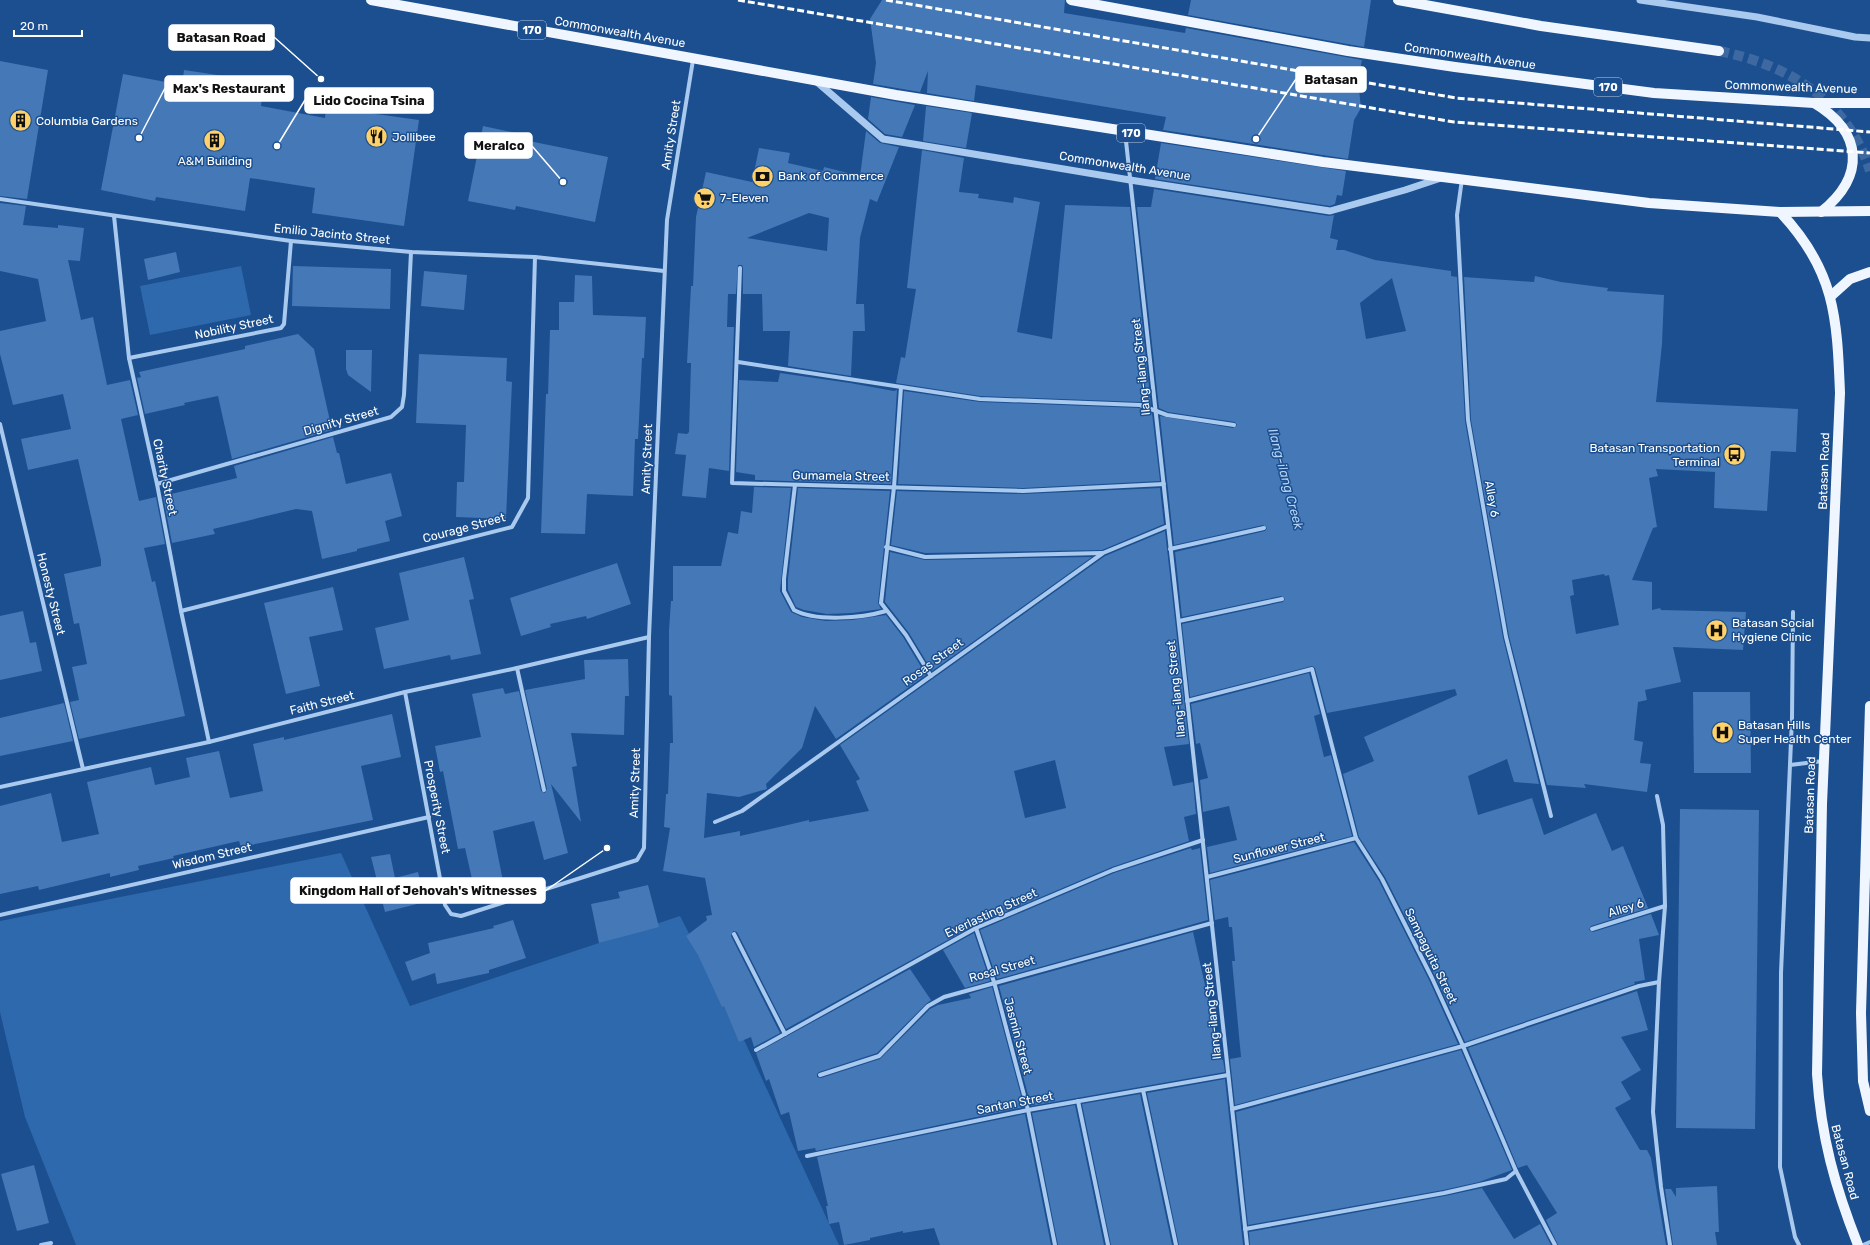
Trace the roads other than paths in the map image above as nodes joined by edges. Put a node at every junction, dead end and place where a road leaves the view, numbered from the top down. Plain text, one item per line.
1 (371, 0) edge
2 (1071, 0) edge
3 (1398, 0) edge
4 (1640, 0) edge
5 (401, 3) edge
6 (1870, 38) edge
7 (1719, 52) tunnel mouth
8 (694, 59) junction
9 (817, 82) junction
10 (1870, 102) edge
11 (1814, 103) junction
12 (1125, 132) junction
13 (1446, 176) junction
14 (1462, 179) junction
15 (1130, 180) junction
16 (0, 199) edge
17 (1870, 211) edge
18 (1780, 212) junction
19 (1821, 212) junction
20 (114, 216) junction
21 (291, 241) junction
22 (411, 252) junction
23 (535, 257) junction
24 (740, 268) dead end
25 (664, 272) junction
26 (1870, 272) edge
27 (1831, 296) junction
28 (129, 358) junction
29 (738, 362) junction
30 (901, 387) junction
31 (1156, 411) junction
32 (0, 424) edge
33 (1234, 425) dead end
34 (157, 484) junction
35 (1164, 484) junction
36 (795, 485) junction
37 (894, 488) junction
38 (1168, 526) junction
39 (1264, 528) dead end
40 (886, 547) junction
41 (1170, 549) junction
42 (1103, 553) junction
43 (1282, 598) dead end
44 (181, 611) junction
45 (886, 611) junction
46 (1793, 612) dead end
47 (1179, 621) junction
48 (650, 637) junction
49 (517, 668) junction
50 (931, 676) junction
51 (405, 692) junction
52 (1188, 701) junction
53 (1870, 706) edge
54 (209, 742) junction
55 (1824, 761) junction
56 (1790, 765) junction
57 (83, 769) junction
58 (0, 787) edge
59 (544, 790) dead end
60 (1657, 796) dead end
61 (1551, 816) dead end
62 (429, 817) junction
63 (715, 822) dead end
64 (1356, 838) junction
65 (1203, 840) junction
66 (1207, 877) junction
67 (1665, 906) junction
68 (0, 915) edge
69 (461, 916) joint
70 (1212, 923) junction
71 (976, 928) junction
72 (1592, 929) dead end
73 (734, 934) dead end
74 (994, 982) junction
75 (1659, 982) junction
76 (785, 1034) junction
77 (1464, 1046) junction
78 (756, 1050) dead end
79 (1228, 1075) junction
80 (820, 1076) dead end
81 (1143, 1090) junction
82 (1078, 1101) junction
83 (1232, 1109) junction
84 (1028, 1110) junction
85 (1870, 1111) edge
86 (807, 1156) dead end
87 (1516, 1171) junction
88 (1245, 1229) junction
89 (1870, 1242) edge
90 (51, 1243) dead end
91 (41, 1245) edge
92 (1055, 1245) edge
93 (1108, 1245) edge
94 (1176, 1245) edge
95 (1247, 1245) edge
96 (1555, 1245) edge
97 (1670, 1245) edge
98 (1799, 1245) edge
99 (1858, 1245) edge
100 (1863, 1245) edge

1 - 5 main road, Commonwealth Avenue / 170
2 - 11 main road, Commonwealth Avenue / 170
3 - 7 main road
4 - 6 street
5 - 8 main road, Commonwealth Avenue / 170
8 - 9 main road, Commonwealth Avenue / 170
8 - 25 street, Amity Street
9 - 12 main road, Commonwealth Avenue / 170
9 - 15 street, Commonwealth Avenue / 170
10 - 11 main road, Commonwealth Avenue / 170
11 - 19 main road
12 - 13 main road, Commonwealth Avenue / 170
12 - 15 street, Ilang-ilang Street
13 - 14 main road, Commonwealth Avenue / 170
13 - 15 street, Commonwealth Avenue / 170
14 - 18 main road, Commonwealth Avenue / 170
14 - 61 street, Alley 6
15 - 31 street, Ilang-ilang Street
16 - 20 street, Emilio Jacinto Street
17 - 19 main road, Commonwealth Avenue / 170
18 - 19 main road, Commonwealth Avenue / 170
18 - 27 main road, Batasan Road
20 - 21 street, Emilio Jacinto Street
20 - 28 street, Charity Street
21 - 22 street, Emilio Jacinto Street
21 - 28 street, Nobility Street
22 - 23 street, Emilio Jacinto Street
22 - 34 street, Dignity Street
23 - 25 street, Emilio Jacinto Street
23 - 44 street, Courage Street
24 - 29 street, Gumamela Street
25 - 48 street, Amity Street
26 - 27 main road
27 - 55 main road, Batasan Road
28 - 34 street, Charity Street
29 - 30 street
29 - 36 street, Gumamela Street
30 - 31 street
30 - 37 street
31 - 33 street
31 - 35 street, Ilang-ilang Street
32 - 57 street, Honesty Street
34 - 44 street, Charity Street
35 - 37 street, Gumamela Street
35 - 38 street, Ilang-ilang Street
36 - 37 street, Gumamela Street
36 - 45 street
37 - 40 street
38 - 41 street, Ilang-ilang Street
38 - 42 street, Rosas Street
39 - 41 street
40 - 42 street
40 - 45 street
41 - 47 street, Ilang-ilang Street
42 - 50 street, Rosas Street
43 - 47 street
44 - 54 street, Charity Street
45 - 50 street
46 - 56 street
47 - 52 street, Ilang-ilang Street
48 - 49 street, Faith Street
48 - 69 street, Amity Street
49 - 51 street, Faith Street
49 - 59 street
50 - 63 street, Rosas Street
51 - 54 street, Faith Street
51 - 62 street, Prosperity Street
52 - 64 street, Sampaguita Street
52 - 65 street, Ilang-ilang Street
53 - 85 main road
54 - 57 street, Faith Street
55 - 56 street
55 - 99 main road, Batasan Road
56 - 98 street
57 - 58 street, Faith Street
60 - 67 street
62 - 68 street, Wisdom Street
62 - 69 street, Prosperity Street
64 - 66 street, Sunflower Street
64 - 77 street, Sampaguita Street
65 - 66 street, Ilang-ilang Street
65 - 71 street, Everlasting Street
66 - 70 street, Ilang-ilang Street
67 - 72 street, Alley 6
67 - 75 street
70 - 74 street, Rosal Street
70 - 79 street, Ilang-ilang Street
71 - 74 street, Jasmin Street
71 - 76 street, Everlasting Street
73 - 76 street
74 - 80 street, Rosal Street
74 - 84 street, Jasmin Street
75 - 77 street
75 - 97 street
76 - 78 street, Everlasting Street
77 - 83 street
77 - 87 street, Sampaguita Street
79 - 81 street, Santan Street
79 - 83 street, Ilang-ilang Street
81 - 82 street, Santan Street
81 - 94 street
82 - 84 street, Santan Street
82 - 93 street
83 - 88 street, Ilang-ilang Street
84 - 86 street, Santan Street
84 - 92 street, Jasmin Street
87 - 88 street
87 - 96 street, Sampaguita Street
88 - 95 street, Ilang-ilang Street
89 - 100 street
90 - 91 street

